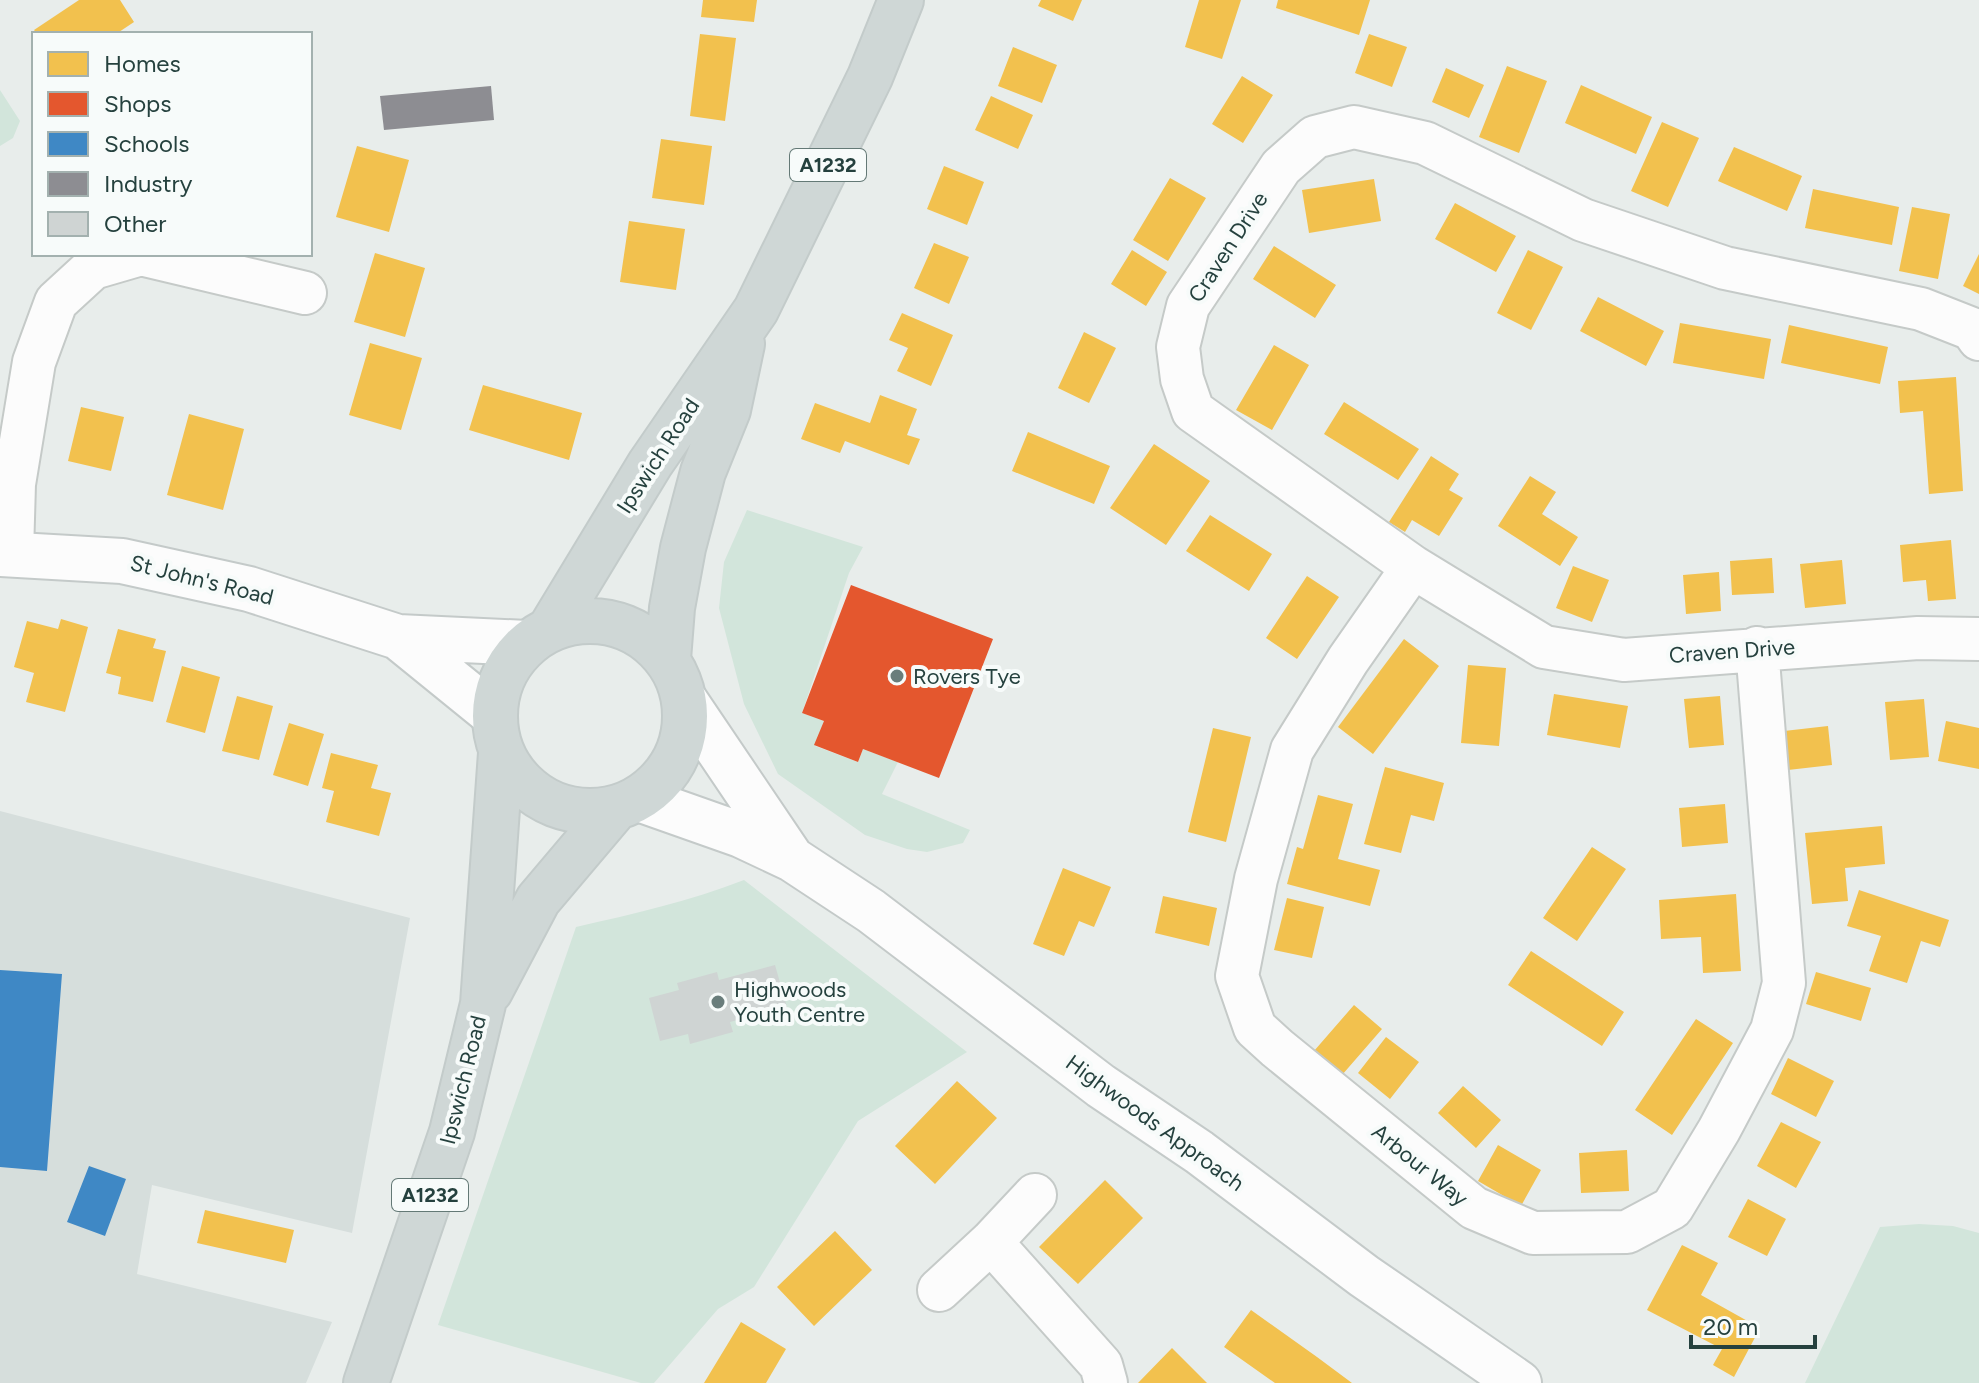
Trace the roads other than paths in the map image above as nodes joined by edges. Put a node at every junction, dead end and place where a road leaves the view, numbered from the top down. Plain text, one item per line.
1 (901, 0) edge
2 (134, 256) edge
3 (149, 256) edge
4 (305, 293) dead end
5 (746, 326) junction
6 (1979, 339) edge
7 (6, 553) edge
8 (1413, 567) junction
9 (539, 636) junction
10 (398, 637) junction
11 (1979, 639) edge
12 (1757, 648) junction
13 (668, 659) junction
14 (686, 702) junction
15 (498, 734) junction
16 (627, 804) junction
17 (792, 859) junction
18 (483, 1004) junction
19 (1035, 1195) dead end
20 (991, 1242) junction
21 (939, 1290) dead end
22 (366, 1383) edge
23 (1106, 1383) edge
24 (1519, 1383) edge

1 - 5 main road, Ipswich Road / A1232
2 - 7 street
3 - 4 street
5 - 9 main road, Ipswich Road / A1232
5 - 13 main road, Ipswich Road / A1232
6 - 8 street, Craven Drive
7 - 10 street, St John's Road
8 - 12 street, Craven Drive
8 - 12 street, Arbour Way
9 - 10 street, St John's Road
9 - 13 main road, A1232
9 - 15 main road, A1232
10 - 15 street, St John's Road
11 - 12 street, Craven Drive
13 - 14 main road, A1232
14 - 16 main road, A1232
14 - 17 street, Highwoods Approach
15 - 16 main road
15 - 18 main road, Ipswich Road / A1232
16 - 17 street, Highwoods Approach
16 - 18 main road, Ipswich Road / A1232
17 - 24 street, Highwoods Approach
18 - 22 main road, Ipswich Road / A1232
19 - 20 street
20 - 21 street
20 - 23 street

